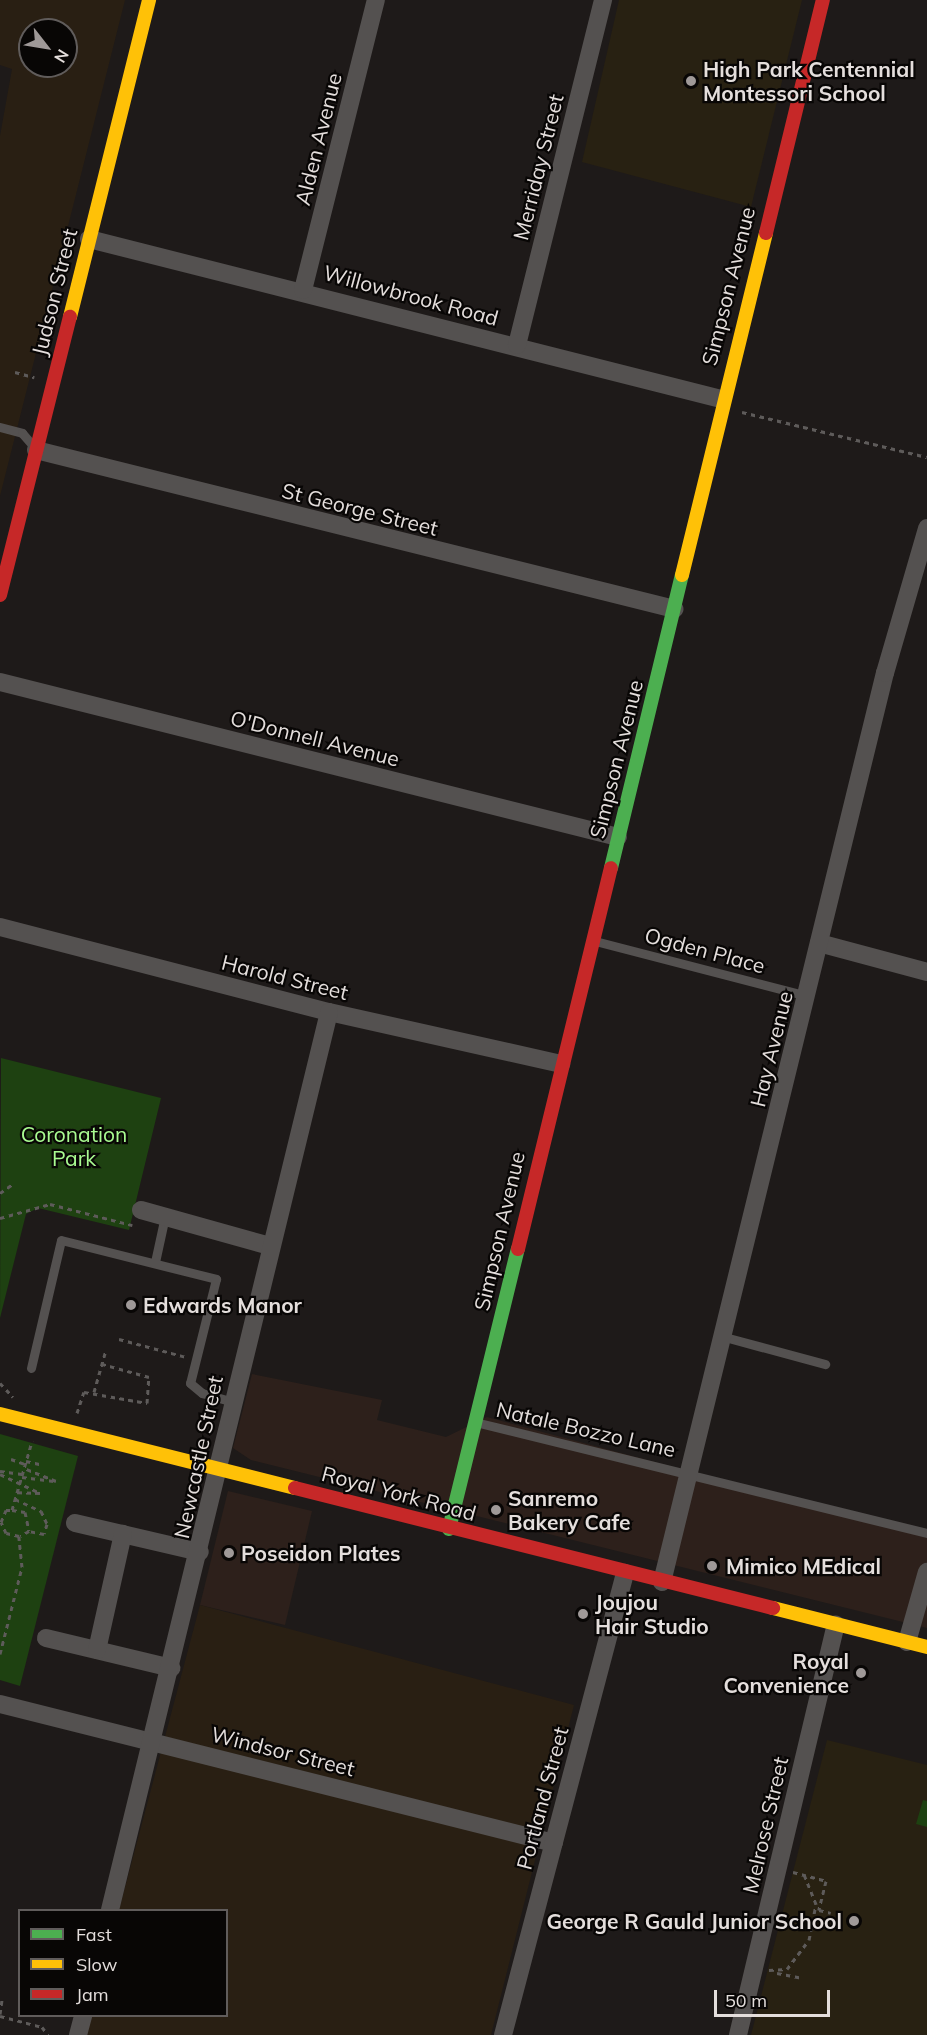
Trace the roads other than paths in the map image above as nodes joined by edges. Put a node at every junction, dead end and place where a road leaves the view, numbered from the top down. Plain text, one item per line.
1 (149, 0) edge
2 (376, 0) edge
3 (603, 0) edge
4 (823, 0) edge
5 (89, 239) junction
6 (303, 290) junction
7 (517, 345) junction
8 (721, 399) junction
9 (0, 427) edge
10 (36, 450) junction
11 (927, 528) edge
12 (0, 595) edge
13 (674, 609) junction
14 (0, 682) edge
15 (618, 837) junction
16 (0, 927) edge
17 (593, 940) junction
18 (819, 943) junction
19 (927, 972) edge
20 (807, 996) junction
21 (329, 1012) junction
22 (561, 1064) junction
23 (141, 1210) road end
24 (165, 1216) junction
25 (270, 1246) junction
26 (155, 1262) junction
27 (722, 1336) junction
28 (825, 1364) dead end
29 (31, 1368) dead end
30 (233, 1402) junction
31 (0, 1414) edge
32 (475, 1422) junction
33 (217, 1469) junction
34 (688, 1472) junction
35 (75, 1523) dead end
36 (449, 1528) junction
37 (927, 1533) edge
38 (123, 1534) junction
39 (201, 1552) junction
40 (927, 1572) edge
41 (625, 1573) junction
42 (662, 1582) junction
43 (836, 1625) junction
44 (46, 1638) dead end
45 (907, 1642) junction
46 (927, 1647) edge
47 (96, 1650) junction
48 (171, 1668) junction
49 (0, 1704) edge
50 (153, 1741) junction
51 (554, 1843) junction
52 (111, 1909) edge
53 (83, 2017) edge
54 (78, 2035) edge
55 (503, 2035) edge
56 (738, 2035) edge

1 - 5 street, Judson Street
2 - 6 street, Alden Avenue
3 - 7 street, Merriday Street
4 - 8 street, Simpson Avenue
5 - 6 street, Willowbrook Road
5 - 10 street, Judson Street
6 - 7 street, Willowbrook Road
7 - 8 street, Willowbrook Road
8 - 13 street, Simpson Avenue
9 - 10 lane
10 - 12 street, Judson Street
10 - 13 street, St George Street
11 - 18 street, Hay Avenue
13 - 15 street, Simpson Avenue
14 - 15 street, O'Donnell Avenue
15 - 17 street, Simpson Avenue
16 - 21 street, Harold Street
17 - 20 lane, Ogden Place
17 - 22 street, Simpson Avenue
18 - 19 street
18 - 20 street, Hay Avenue
20 - 27 street, Hay Avenue
21 - 22 street, Harold Street
21 - 25 street, Newcastle Street
22 - 32 street, Simpson Avenue
23 - 24 street
24 - 25 street
24 - 26 lane
25 - 30 street, Newcastle Street
26 - 29 lane
26 - 30 lane
27 - 28 lane
27 - 34 street, Hay Avenue
30 - 33 street, Newcastle Street
31 - 33 street, Royal York Road
32 - 34 lane, Natale Bozzo Lane
32 - 36 street, Simpson Avenue
33 - 36 street, Royal York Road
33 - 39 street, Newcastle Street
34 - 37 lane, Natale Bozzo Lane
34 - 42 street, Hay Avenue
35 - 38 street
36 - 41 street, Royal York Road
38 - 39 street
38 - 47 street
39 - 48 street, Newcastle Street
40 - 45 street
41 - 42 street, Royal York Road
41 - 51 street, Portland Street
42 - 43 street, Royal York Road
43 - 45 street, Royal York Road
43 - 56 street, Melrose Street
44 - 47 street
45 - 46 street, Royal York Road
47 - 48 street
48 - 50 street, Newcastle Street
49 - 50 street, Windsor Street
50 - 51 street, Windsor Street
50 - 52 street, Newcastle Street
51 - 55 street, Portland Street
53 - 54 street

